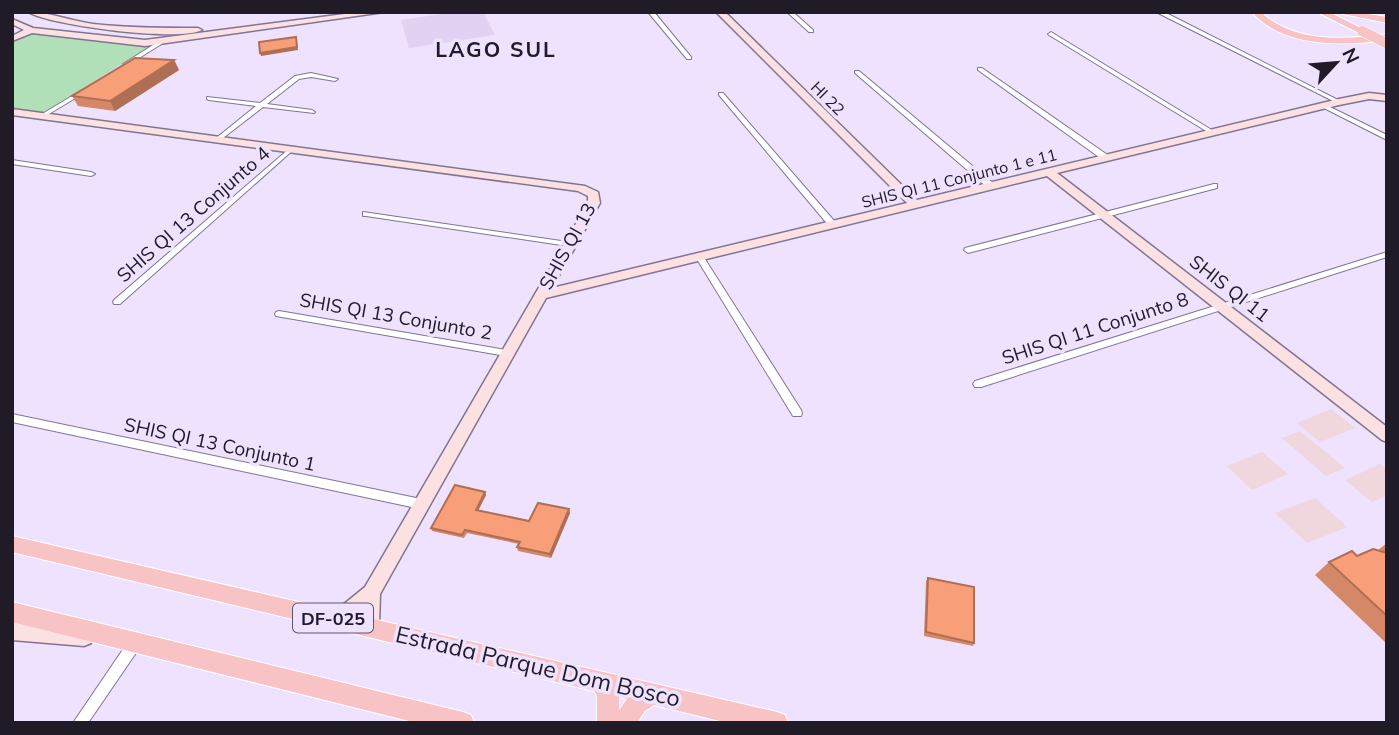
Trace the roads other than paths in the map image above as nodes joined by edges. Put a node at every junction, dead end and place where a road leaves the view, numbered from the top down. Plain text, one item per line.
1 (30, 12) edge
2 (380, 12) edge
3 (651, 12) edge
4 (720, 12) edge
5 (790, 12) edge
6 (1159, 12) edge
7 (1256, 12) edge
8 (1264, 12) edge
9 (1319, 12) edge
10 (1334, 14) edge
11 (12, 19) edge
12 (1387, 20) edge
13 (125, 29) junction
14 (31, 30) junction
15 (811, 30) dead end
16 (207, 33) junction
17 (1051, 34) dead end
18 (12, 39) edge
19 (1386, 39) edge
20 (123, 41) junction
21 (161, 42) junction
22 (689, 58) dead end
23 (980, 69) dead end
24 (117, 71) edge
25 (858, 72) dead end
26 (335, 79) dead end
27 (93, 85) edge
28 (721, 94) dead end
29 (209, 98) dead end
30 (1387, 98) edge
31 (1339, 102) junction
32 (261, 105) junction
33 (1324, 106) junction
34 (12, 112) edge
35 (312, 112) dead end
36 (43, 116) junction
37 (1213, 133) junction
38 (1387, 138) edge
39 (217, 140) junction
40 (289, 150) junction
41 (1106, 158) junction
42 (12, 162) edge
43 (1049, 172) junction
44 (90, 174) dead end
45 (991, 186) junction
46 (1214, 186) dead end
47 (915, 205) junction
48 (366, 214) dead end
49 (1105, 215) junction
50 (833, 225) junction
51 (569, 244) junction
52 (968, 250) dead end
53 (1387, 254) edge
54 (699, 256) junction
55 (540, 295) junction
56 (117, 302) dead end
57 (1222, 306) junction
58 (279, 314) dead end
59 (506, 353) junction
60 (978, 384) dead end
61 (797, 413) dead end
62 (12, 418) edge
63 (1387, 436) edge
64 (421, 504) junction
65 (12, 544) edge
66 (371, 593) junction
67 (12, 612) edge
68 (339, 619) junction
69 (370, 627) junction
70 (12, 631) edge
71 (113, 638) junction
72 (135, 643) junction
73 (600, 681) junction
74 (654, 693) junction
75 (80, 723) edge
76 (463, 723) edge
77 (608, 723) edge
78 (624, 723) edge
79 (777, 723) edge

1 - 11 street
1 - 13 street
2 - 16 street
3 - 22 street
4 - 47 street, HI 22
5 - 15 street
6 - 31 street
7 - 19 main road
8 - 19 main road
9 - 10 main road
10 - 12 main road
10 - 19 main road, bridge
11 - 14 street
13 - 16 street
13 - 20 street
14 - 18 street
14 - 20 street
16 - 21 street
17 - 37 street
20 - 21 street
21 - 24 street
23 - 41 street
25 - 45 street
26 - 32 street
27 - 36 street
28 - 50 street
29 - 32 street
30 - 31 street, SHIS QI 11 Conjunto 1 e 11
31 - 33 street, SHIS QI 11 Conjunto 1 e 11
32 - 35 street
32 - 39 street
33 - 37 street, SHIS QI 11 Conjunto 1 e 11
33 - 38 street
34 - 36 street, SHIS QI 13
36 - 39 street, SHIS QI 13
37 - 41 street, SHIS QI 11 Conjunto 1 e 11
39 - 40 street, SHIS QI 13
40 - 51 street, SHIS QI 13
40 - 56 street, SHIS QI 13 Conjunto 4
41 - 43 street, SHIS QI 11 Conjunto 1 e 11
42 - 44 street
43 - 45 street, SHIS QI 11 Conjunto 1 e 11
43 - 49 street, SHIS QI 11
45 - 47 street, SHIS QI 11 Conjunto 1 e 11
46 - 49 street
47 - 50 street, SHIS QI 11 Conjunto 1 e 11
48 - 51 street
49 - 52 street
49 - 57 street, SHIS QI 11
50 - 54 street, SHIS QI 11 Conjunto 1 e 11
51 - 55 street, SHIS QI 13
53 - 57 street, SHIS QI 11 Conjunto 8
54 - 55 street, SHIS QI 11 Conjunto 1 e 11
54 - 61 street
55 - 59 street, SHIS QI 13
57 - 60 street, SHIS QI 11 Conjunto 8
57 - 63 street, SHIS QI 11
58 - 59 street, SHIS QI 13 Conjunto 2
59 - 64 street, SHIS QI 13
62 - 64 street, SHIS QI 13 Conjunto 1
64 - 66 street, SHIS QI 13
65 - 68 main road, Estrada Parque Dom Bosco / DF-025
66 - 68 street, SHIS QI 13
66 - 69 street, SHIS QI 13
67 - 71 main road
68 - 69 main road, Estrada Parque Dom Bosco / DF-025
69 - 73 main road, Estrada Parque Dom Bosco / DF-025
70 - 71 street
71 - 72 main road
72 - 75 street
72 - 76 main road
73 - 74 main road, Estrada Parque Dom Bosco / DF-025
73 - 77 main road
74 - 78 main road
74 - 79 main road, Estrada Parque Dom Bosco / DF-025

